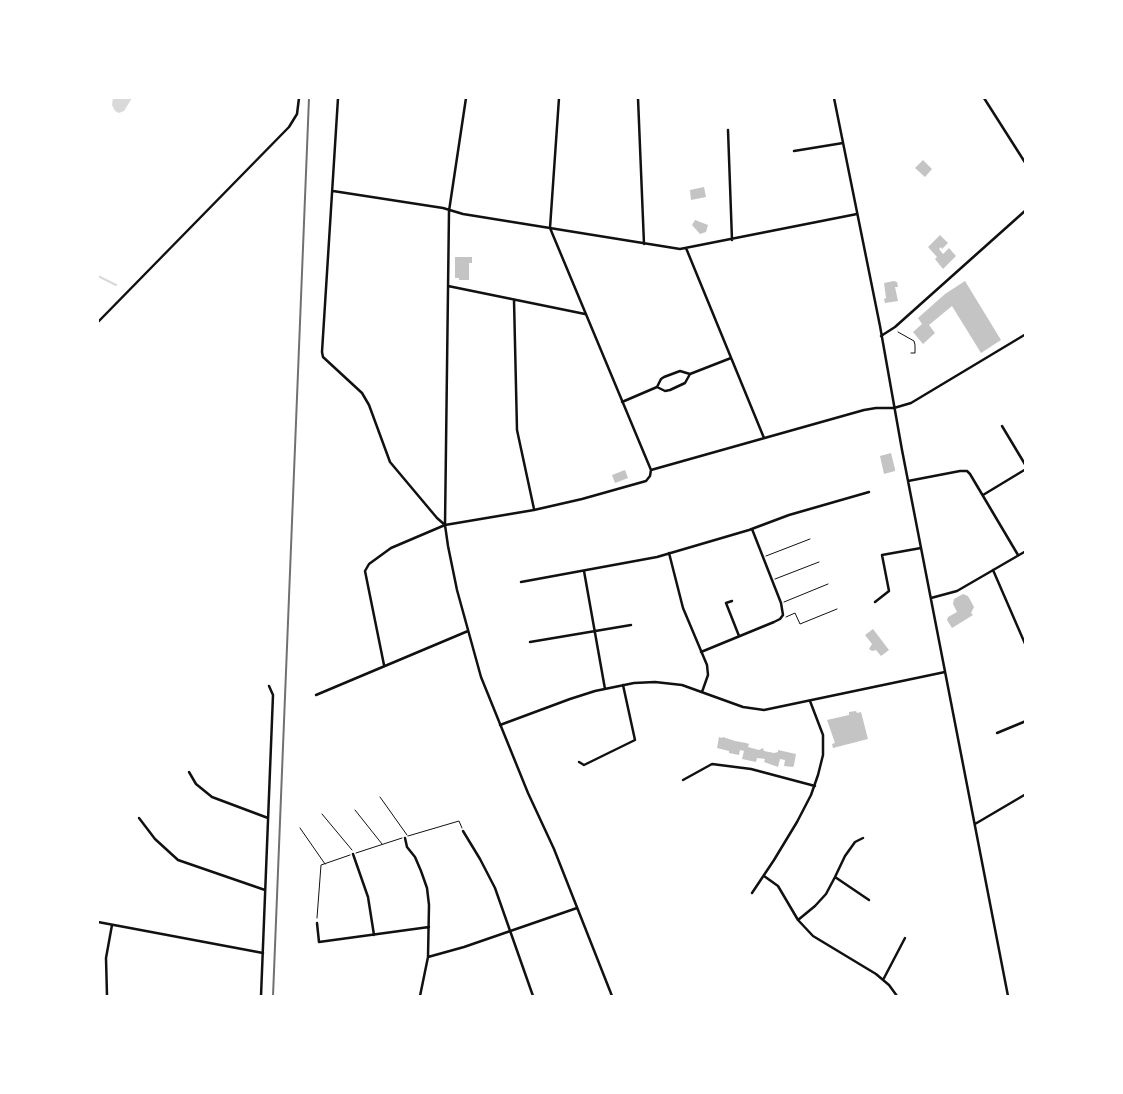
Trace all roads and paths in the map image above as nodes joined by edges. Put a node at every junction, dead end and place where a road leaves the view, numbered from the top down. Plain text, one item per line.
1 (299, 98) edge
2 (338, 98) edge
3 (466, 98) edge
4 (559, 98) edge
5 (638, 98) edge
6 (834, 98) edge
7 (984, 98) edge
8 (728, 130) dead end
9 (843, 143) junction
10 (794, 151) dead end
11 (1026, 164) edge
12 (333, 190) junction
13 (1026, 210) edge
14 (449, 211) junction
15 (857, 214) junction
16 (550, 228) junction
17 (732, 240) junction
18 (644, 244) junction
19 (686, 248) junction
20 (448, 286) junction
21 (514, 300) junction
22 (586, 314) junction
23 (98, 322) edge
24 (898, 332) dead end
25 (1026, 334) edge
26 (882, 336) junction
27 (911, 353) dead end
28 (731, 358) junction
29 (690, 374) junction
30 (657, 387) junction
31 (622, 402) junction
32 (894, 408) junction
33 (1002, 426) dead end
34 (764, 438) junction
35 (1026, 468) edge
36 (651, 470) junction
37 (908, 481) junction
38 (869, 492) dead end
39 (983, 495) junction
40 (534, 510) junction
41 (445, 525) junction
42 (752, 529) junction
43 (810, 539) dead end
44 (921, 548) junction
45 (1026, 551) edge
46 (669, 554) junction
47 (1018, 555) junction
48 (763, 558) junction
49 (819, 562) dead end
50 (993, 570) junction
51 (584, 571) junction
52 (772, 580) junction
53 (521, 582) dead end
54 (828, 584) dead end
55 (931, 598) junction
56 (732, 601) dead end
57 (875, 602) dead end
58 (781, 603) junction
59 (837, 609) dead end
60 (785, 617) dead end
61 (631, 625) dead end
62 (468, 631) junction
63 (593, 631) junction
64 (739, 636) junction
65 (530, 642) dead end
66 (1026, 646) edge
67 (701, 652) junction
68 (384, 666) junction
69 (946, 672) junction
70 (623, 685) junction
71 (270, 686) dead end
72 (604, 689) junction
73 (702, 692) junction
74 (316, 694) dead end
75 (810, 701) junction
76 (1026, 721) edge
77 (500, 725) junction
78 (997, 733) dead end
79 (579, 762) dead end
80 (189, 772) dead end
81 (683, 780) dead end
82 (815, 786) junction
83 (1026, 794) edge
84 (380, 797) dead end
85 (354, 810) dead end
86 (322, 814) dead end
87 (139, 818) dead end
88 (268, 818) junction
89 (975, 824) junction
90 (300, 828) dead end
91 (463, 831) joint
92 (406, 837) junction
93 (863, 838) dead end
94 (382, 844) junction
95 (354, 854) junction
96 (325, 864) junction
97 (764, 876) junction
98 (836, 878) junction
99 (265, 890) junction
100 (752, 893) dead end
101 (869, 900) dead end
102 (577, 908) junction
103 (798, 920) junction
104 (98, 922) edge
105 (317, 923) joint
106 (112, 925) junction
107 (430, 927) junction
108 (511, 931) junction
109 (374, 935) junction
110 (905, 938) dead end
111 (263, 953) junction
112 (428, 957) junction
113 (883, 980) junction
114 (107, 996) edge
115 (261, 996) edge
116 (420, 996) edge
117 (533, 996) edge
118 (612, 996) edge
119 (898, 996) edge
120 (1008, 996) edge

1 - 23 street
2 - 12 street
3 - 14 street
4 - 16 street
5 - 18 street
6 - 9 street
7 - 11 street
8 - 17 street
9 - 10 street
9 - 15 street
12 - 14 street
12 - 41 street
13 - 26 street
14 - 16 street
14 - 20 street
15 - 17 street
15 - 26 street
16 - 18 street
16 - 22 street
17 - 19 street
18 - 19 street
19 - 28 street
20 - 21 street
20 - 41 street
21 - 22 street
21 - 40 street
22 - 31 street
24 - 27 lane
25 - 32 street
26 - 32 street
28 - 29 street
28 - 34 street
29 - 30 street
29 - 30 street
30 - 31 street
31 - 36 street
32 - 34 street
32 - 37 street
33 - 35 street
34 - 36 street
35 - 39 street
36 - 40 street
37 - 39 street
37 - 44 street
38 - 42 street
39 - 47 street
40 - 41 street
41 - 62 street
41 - 68 street
42 - 46 street
42 - 48 street
43 - 48 path
44 - 55 street
44 - 57 street
45 - 47 street
46 - 51 street
46 - 67 street
47 - 50 street
48 - 52 street
49 - 52 path
50 - 55 street
50 - 66 street
51 - 53 street
51 - 63 street
52 - 58 street
54 - 58 path
55 - 69 street
56 - 64 street
58 - 64 street
59 - 60 path
61 - 63 street
62 - 68 street
62 - 77 street
63 - 65 street
63 - 72 street
64 - 67 street
67 - 73 street
68 - 74 street
69 - 75 street
69 - 89 street
70 - 72 street
70 - 73 street
70 - 79 street
71 - 88 street
72 - 77 street
73 - 75 street
75 - 82 street
76 - 78 street
77 - 102 street
80 - 88 street
81 - 82 street
82 - 97 street
83 - 89 street
84 - 92 path
85 - 94 path
86 - 95 path
87 - 99 street
88 - 99 street
89 - 120 street
90 - 96 path
91 - 92 path
91 - 108 street
92 - 94 path
92 - 107 street
93 - 98 street
94 - 95 path
95 - 96 path
95 - 109 street
96 - 105 path
97 - 100 street
97 - 103 street
98 - 101 street
98 - 103 street
99 - 111 street
102 - 108 street
102 - 118 street
103 - 113 street
104 - 106 street
105 - 109 street
106 - 111 street
106 - 114 street
107 - 109 street
107 - 112 street
108 - 112 street
108 - 117 street
110 - 113 street
111 - 115 street
112 - 116 street
113 - 119 street

